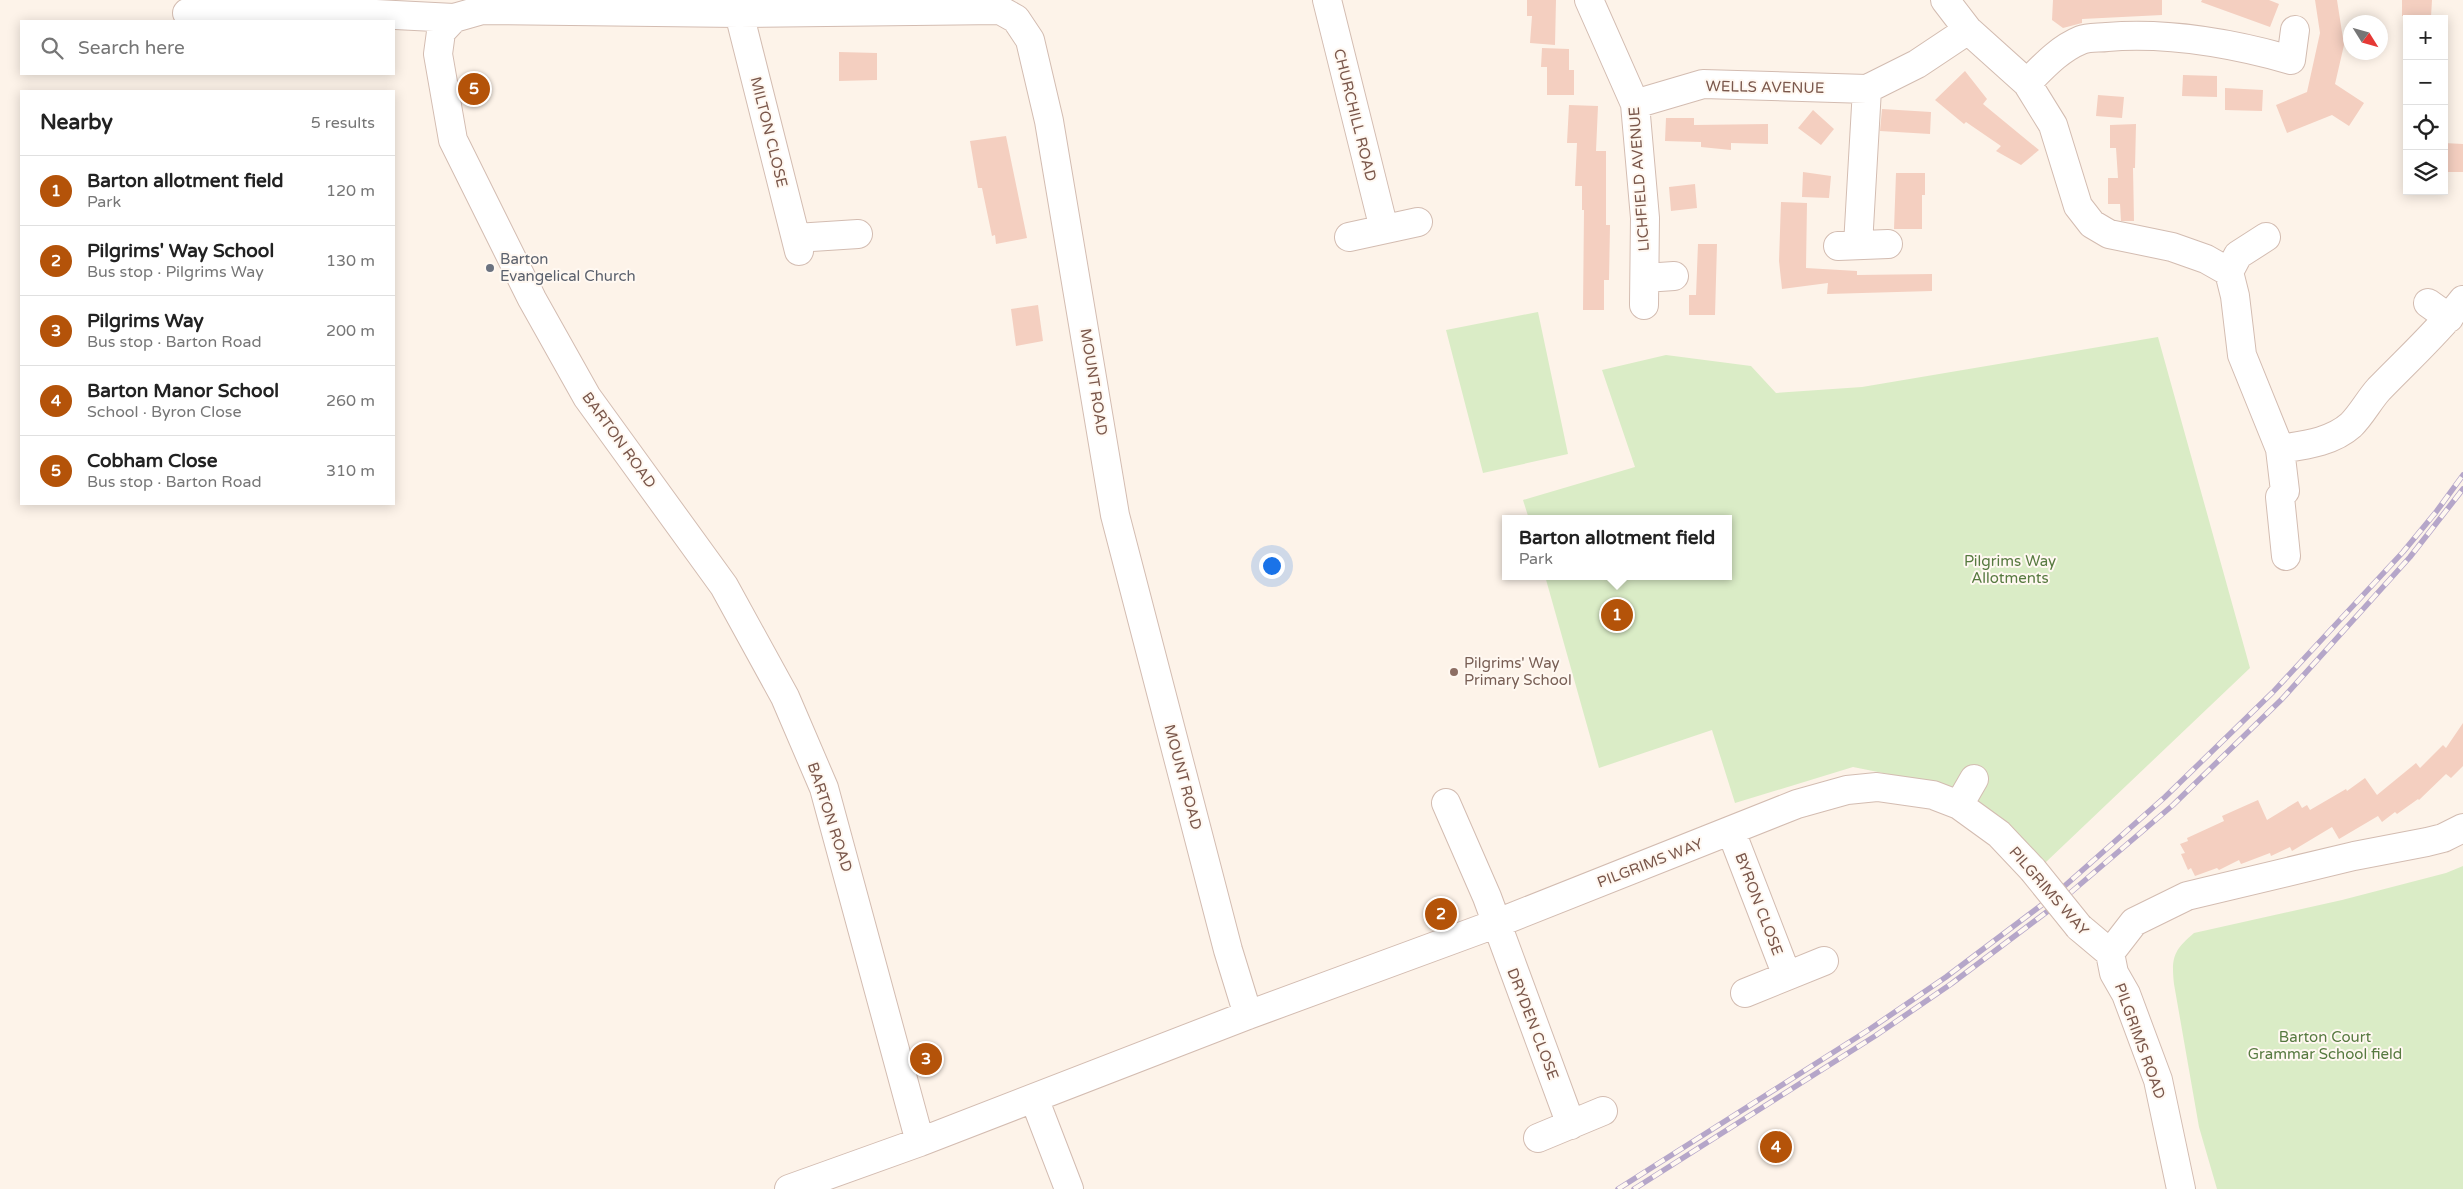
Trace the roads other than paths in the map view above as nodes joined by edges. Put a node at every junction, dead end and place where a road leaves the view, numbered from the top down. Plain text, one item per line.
1 (1327, 0) edge
2 (1589, 0) edge
3 (1945, 0) edge
4 (738, 7) edge
5 (338, 11) edge
6 (187, 12) edge
7 (454, 18) junction
8 (1968, 30) junction
9 (2295, 30) dead end
10 (2027, 82) junction
11 (1867, 89) junction
12 (1635, 104) junction
13 (1418, 222) dead end
14 (1384, 229) junction
15 (858, 234) dead end
16 (1348, 237) dead end
17 (2266, 237) dead end
18 (1888, 244) dead end
19 (2229, 272) junction
20 (1674, 276) dead end
21 (1645, 278) junction
22 (1644, 305) dead end
23 (2447, 307) edge
24 (2280, 449) junction
25 (2286, 556) dead end
26 (1974, 780) dead end
27 (1446, 803) dead end
28 (1959, 805) junction
29 (2463, 828) edge
30 (1731, 831) junction
31 (1495, 924) junction
32 (2110, 953) junction
33 (1824, 961) dead end
34 (1787, 976) junction
35 (1745, 994) dead end
36 (1248, 1015) junction
37 (1034, 1098) junction
38 (1603, 1111) dead end
39 (1571, 1125) junction
40 (1538, 1138) dead end
41 (920, 1142) junction
42 (789, 1189) edge
43 (1069, 1189) edge
44 (2181, 1189) edge

1 - 14 street, CHURCHILL ROAD
2 - 12 street, LICHFIELD AVENUE
3 - 8 street
4 - 7 street
4 - 15 street, MILTON CLOSE
4 - 36 street, MOUNT ROAD
5 - 6 street
5 - 7 street
7 - 41 street, BARTON ROAD
8 - 10 street
8 - 11 street, WELLS AVENUE
9 - 10 street
10 - 19 street
11 - 12 street, WELLS AVENUE
11 - 18 street
12 - 21 street, LICHFIELD AVENUE
13 - 14 street
14 - 16 street
17 - 19 street
19 - 24 street
20 - 21 street
21 - 22 street, LICHFIELD AVENUE
23 - 24 street
24 - 25 street
26 - 28 street
27 - 31 street, DRYDEN CLOSE
28 - 30 street, PILGRIMS WAY
28 - 32 street, PILGRIMS WAY, bridge
29 - 32 street
30 - 31 street, PILGRIMS WAY
30 - 34 street, BYRON CLOSE
31 - 36 street, PILGRIMS WAY
31 - 39 street, DRYDEN CLOSE
32 - 44 street, PILGRIMS ROAD
33 - 34 street
34 - 35 street
36 - 37 street, PILGRIMS WAY
37 - 41 street, PILGRIMS WAY
37 - 43 street
38 - 39 street
39 - 40 street
41 - 42 street, PILGRIMS WAY

